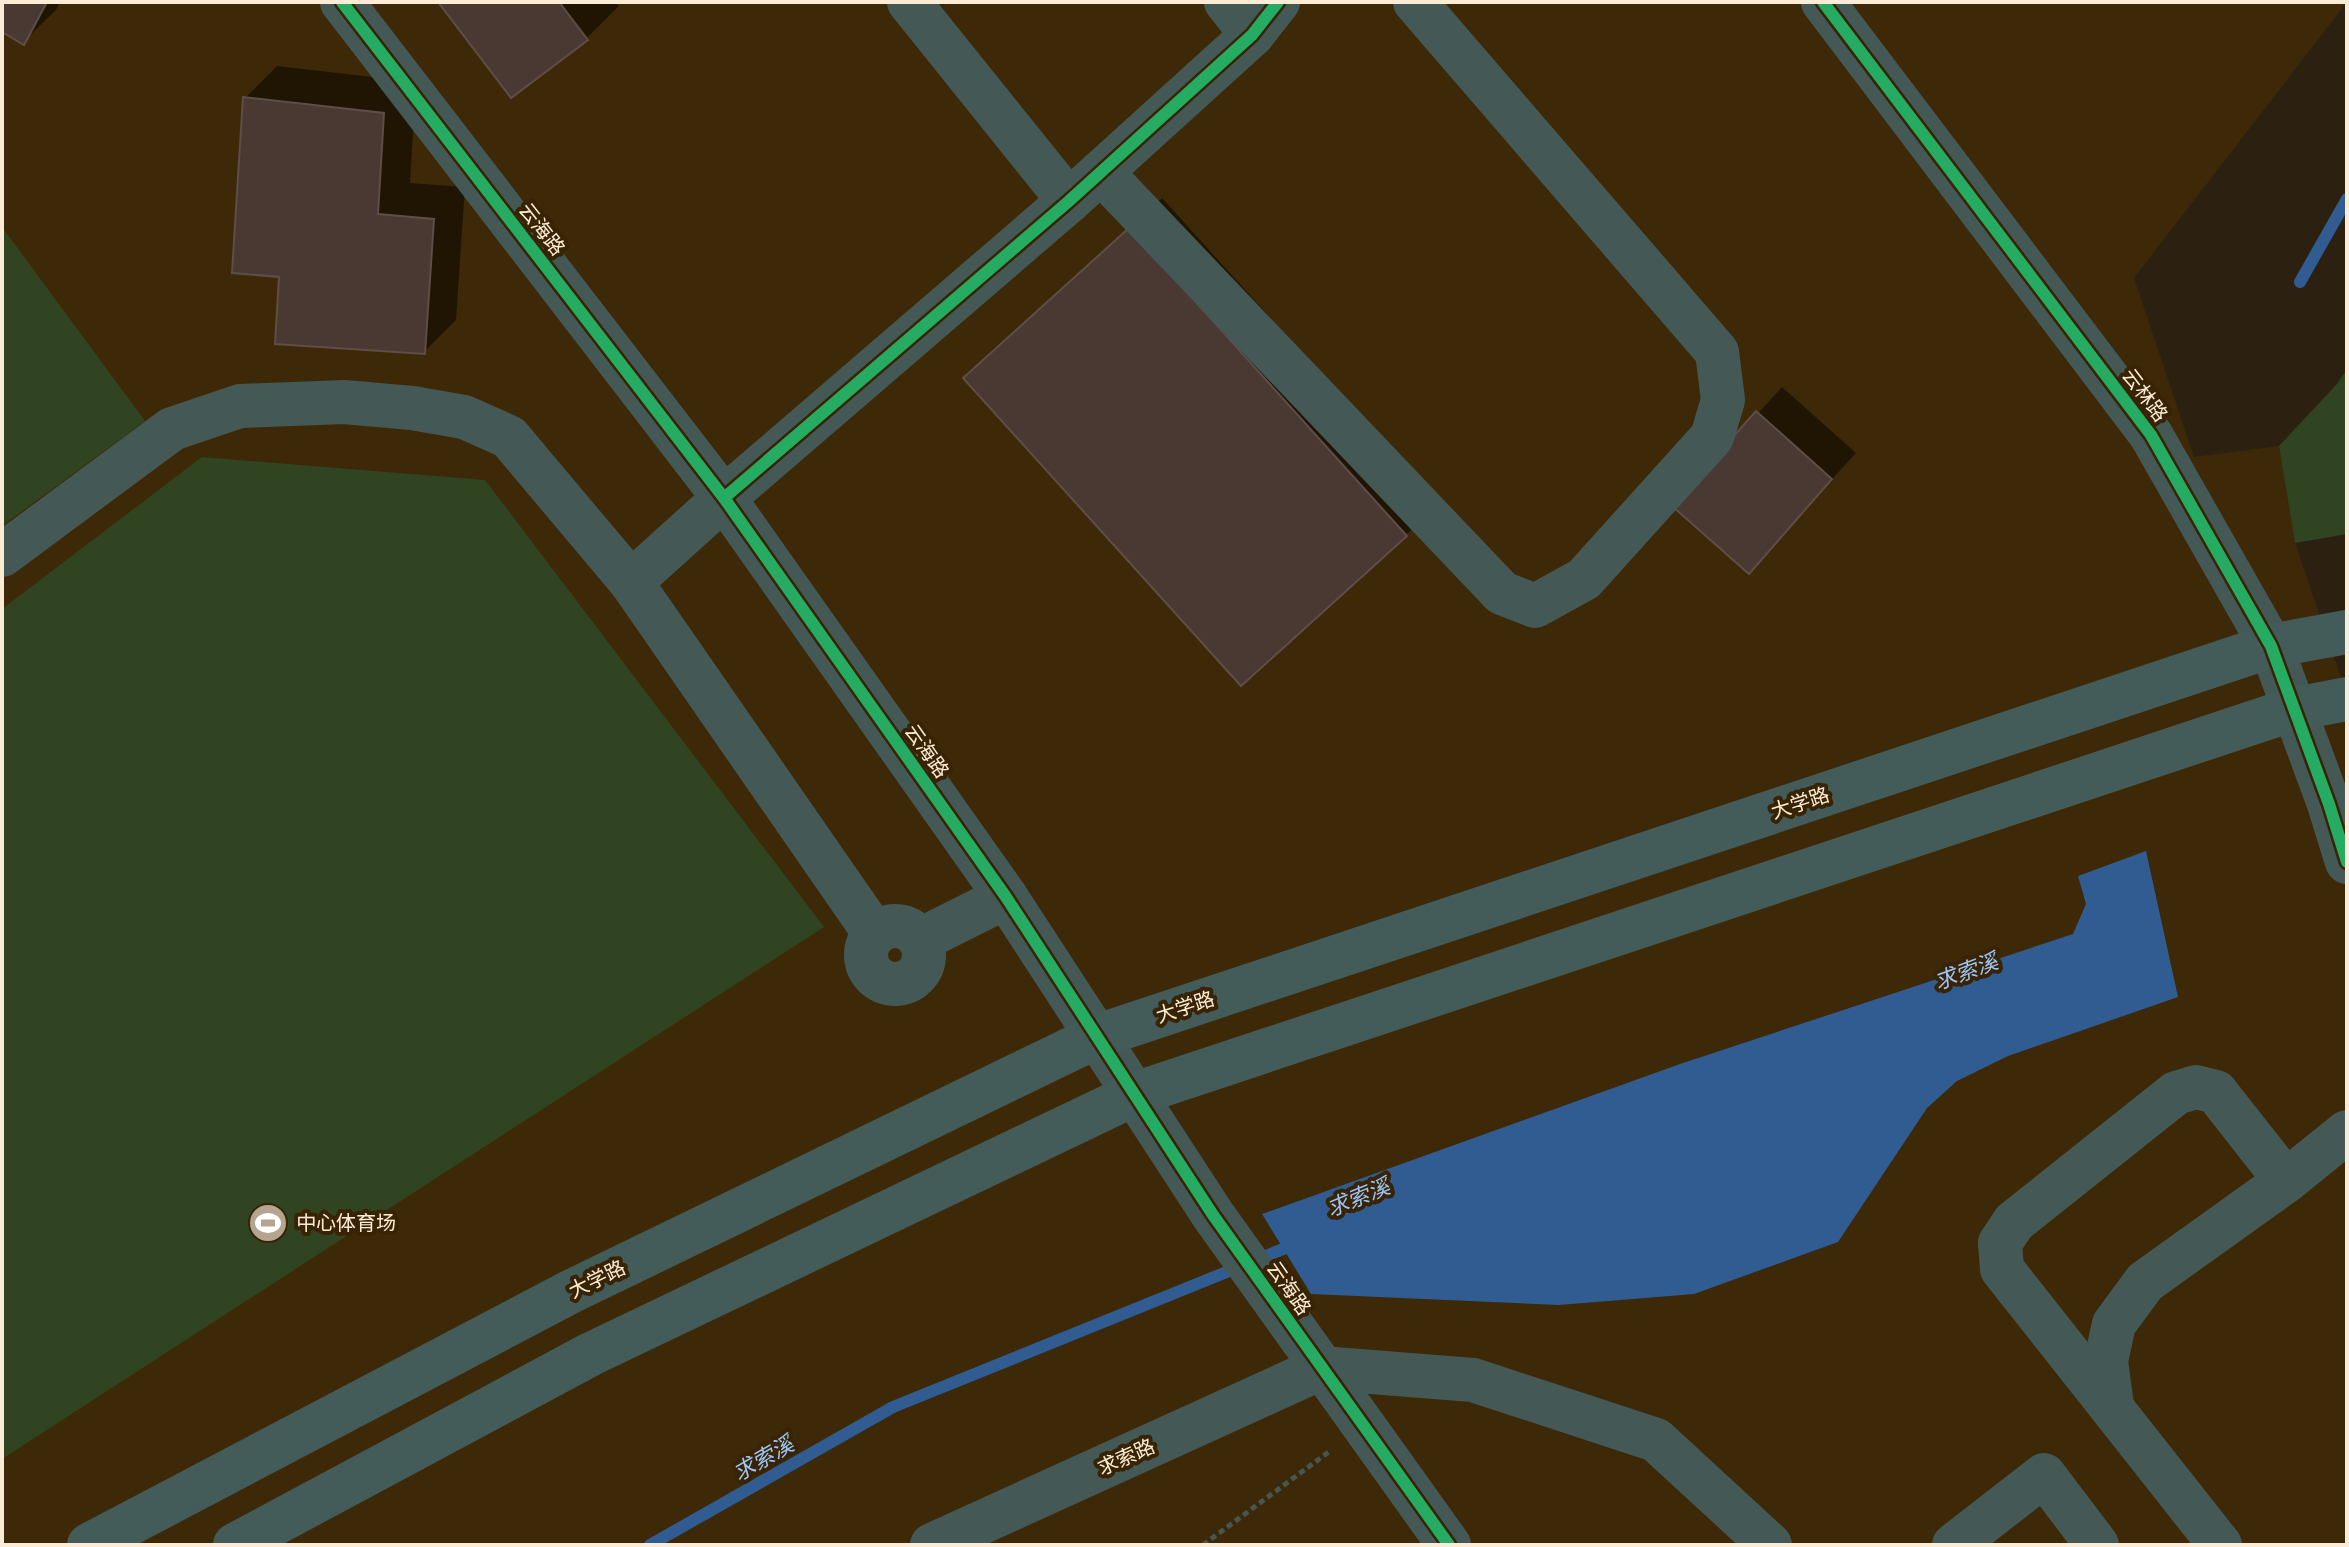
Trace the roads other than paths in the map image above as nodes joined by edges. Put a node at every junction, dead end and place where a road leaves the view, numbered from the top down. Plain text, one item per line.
1 (342, 2) edge
2 (909, 2) edge
3 (1415, 2) edge
4 (1823, 2) edge
5 (1252, 13) edge
6 (1101, 172) junction
7 (1069, 201) junction
8 (724, 498) junction
9 (2, 555) edge
10 (631, 582) junction
11 (2347, 632) edge
12 (2271, 646) junction
13 (2347, 699) edge
14 (2294, 709) junction
15 (2347, 862) edge
16 (1006, 897) junction
17 (1098, 1036) junction
18 (1135, 1094) junction
19 (2347, 1132) edge
20 (2286, 1181) junction
21 (1321, 1368) junction
22 (2112, 1406) junction
23 (89, 1545) edge
24 (235, 1545) edge
25 (932, 1545) edge
26 (1449, 1545) edge
27 (1770, 1545) edge
28 (1954, 1545) edge
29 (2097, 1545) edge
30 (2220, 1545) edge

1 - 8 street, 云海路
2 - 7 street
3 - 6 street
4 - 12 street, 云林路
5 - 6 street
6 - 7 street
7 - 8 street
8 - 10 street
8 - 16 street, 云海路
9 - 10 street
10 - 16 street
11 - 12 main road, 大学路
12 - 14 street, 云林路
12 - 17 main road, 大学路
13 - 14 main road
14 - 15 street, 云林路
14 - 18 main road
16 - 17 street, 云海路
17 - 18 street, 云海路
17 - 23 main road, 大学路
18 - 21 street, 云海路
18 - 24 main road
19 - 20 street
20 - 22 street
20 - 22 street
21 - 25 street, 求索路
21 - 26 street, 云海路
21 - 27 street
22 - 30 street
28 - 29 street

